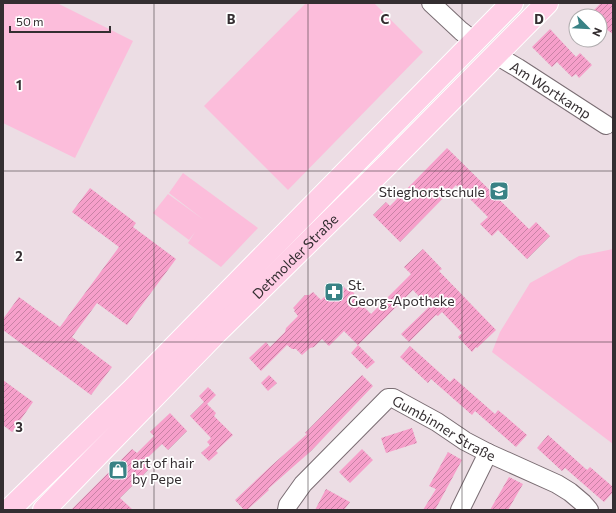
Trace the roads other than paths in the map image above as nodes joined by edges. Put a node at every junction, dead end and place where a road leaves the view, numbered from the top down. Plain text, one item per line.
1 (431, 3) edge
2 (512, 3) edge
3 (548, 3) edge
4 (474, 42) junction
5 (496, 55) junction
6 (606, 125) dead end
7 (488, 453) junction
8 (12, 509) edge
9 (44, 510) edge
10 (287, 510) edge
11 (460, 510) edge
12 (589, 510) edge

1 - 4 street
2 - 4 main road, Detmolder Straße
3 - 5 main road, Detmolder Straße
4 - 5 main road
4 - 8 main road, Detmolder Straße
5 - 6 street, Am Wortkamp
5 - 9 main road, Detmolder Straße
7 - 10 street, Gumbinner Straße
7 - 11 street
7 - 12 street, Gumbinner Straße

